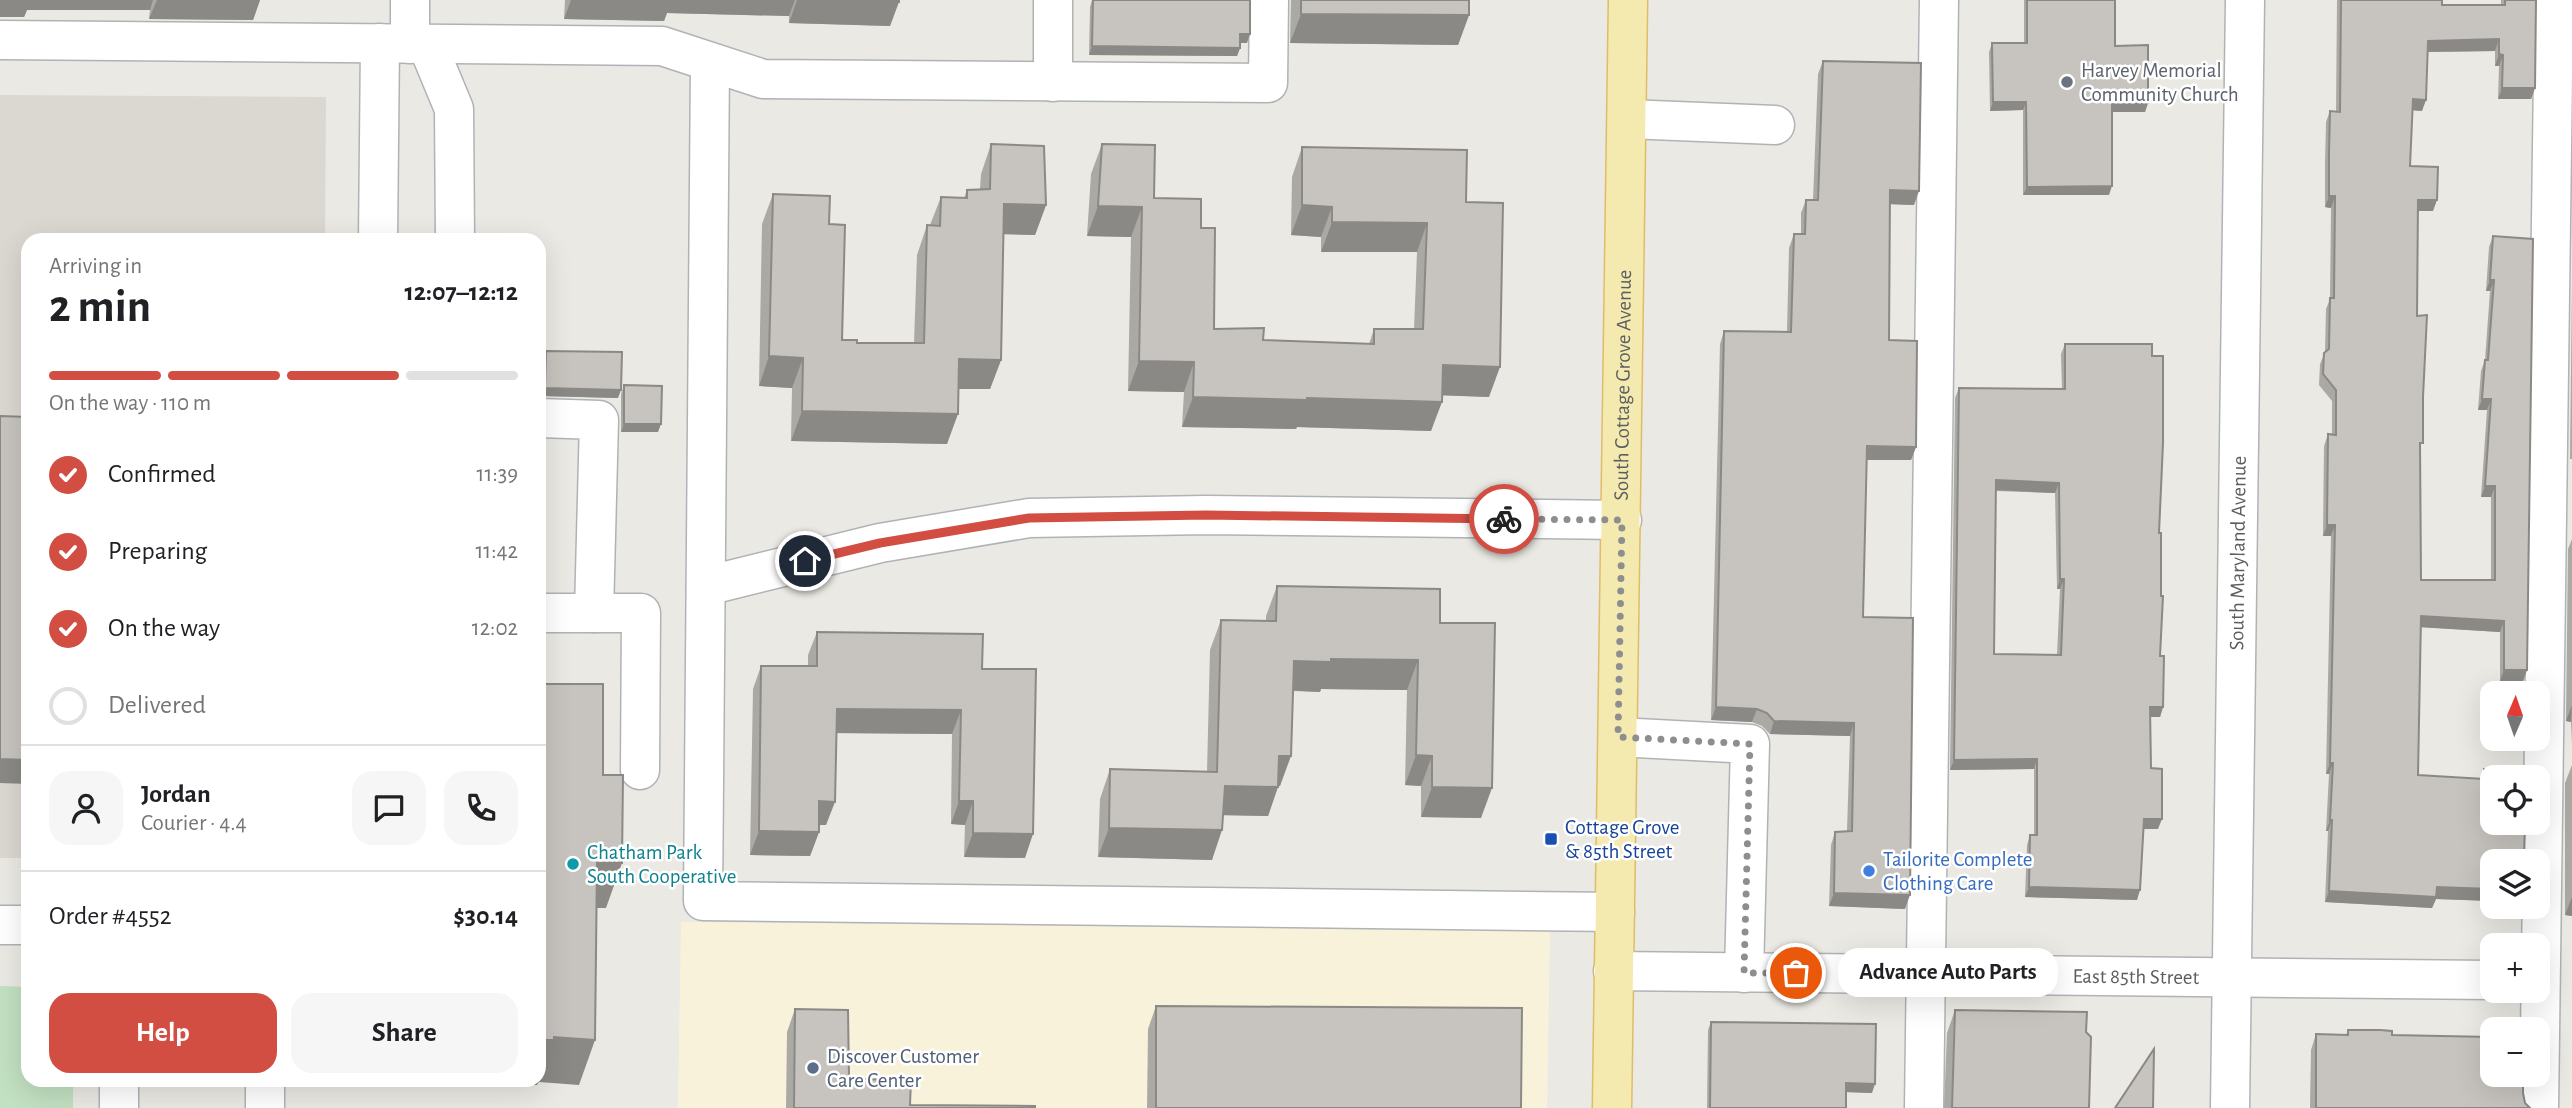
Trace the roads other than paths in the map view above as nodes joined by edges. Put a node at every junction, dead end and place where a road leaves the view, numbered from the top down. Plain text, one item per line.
1 (410, 0) edge
2 (1053, 0) edge
3 (1269, 0) edge
4 (1628, 0) edge
5 (1939, 0) edge
6 (2245, 0) edge
7 (2554, 0) edge
8 (0, 40) edge
9 (406, 44) junction
10 (710, 63) junction
11 (1053, 82) junction
12 (1627, 119) junction
13 (1775, 125) dead end
14 (379, 233) edge
15 (455, 233) edge
16 (546, 418) edge
17 (1622, 520) junction
18 (706, 586) junction
19 (546, 612) edge
20 (594, 613) junction
21 (1618, 737) junction
22 (640, 770) dead end
23 (1615, 912) junction
24 (0, 925) edge
25 (21, 925) edge
26 (1613, 971) junction
27 (1744, 973) junction
28 (1925, 975) junction
29 (2232, 977) junction
30 (2480, 979) edge
31 (2550, 980) edge
32 (2548, 1003) edge
33 (119, 1087) edge
34 (265, 1087) edge
35 (119, 1108) edge
36 (265, 1108) edge
37 (1612, 1108) edge
38 (1924, 1108) edge
39 (2230, 1108) edge
40 (2539, 1108) edge

1 - 9 street
2 - 11 street
3 - 11 street
4 - 12 main road, South Cottage Grove Avenue
5 - 28 street
6 - 29 street, South Maryland Avenue
7 - 31 street
8 - 9 street
9 - 10 street
9 - 14 street
9 - 15 street
10 - 11 street
10 - 18 street
12 - 13 street
12 - 17 main road, South Cottage Grove Avenue
16 - 20 street
17 - 18 street
17 - 21 main road, South Cottage Grove Avenue
18 - 23 street
19 - 20 street
20 - 22 street
21 - 23 main road, South Cottage Grove Avenue
21 - 27 street
23 - 26 main road, South Cottage Grove Avenue
24 - 25 street
26 - 27 street, East 85th Street
26 - 37 main road, South Cottage Grove Avenue
27 - 28 street, East 85th Street
28 - 29 street, East 85th Street
28 - 38 street
29 - 30 street, East 85th Street
29 - 39 street, South Maryland Avenue
32 - 40 street
33 - 35 street
34 - 36 street

